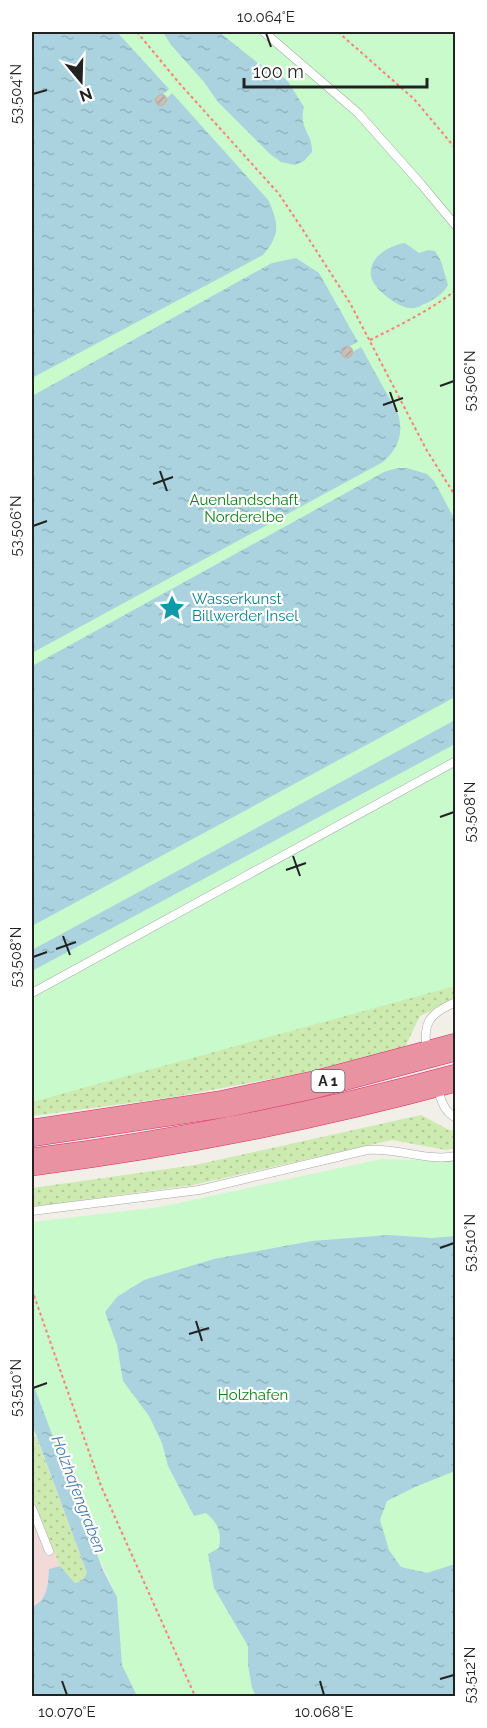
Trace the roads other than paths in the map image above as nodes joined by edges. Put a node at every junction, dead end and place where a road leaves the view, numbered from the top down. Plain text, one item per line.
1 (264, 32) edge
2 (456, 226) edge
3 (456, 761) edge
4 (32, 993) edge
5 (456, 1002) edge
6 (456, 1047) edge
7 (428, 1055) junction
8 (446, 1081) edge
9 (456, 1118) edge
10 (32, 1133) edge
11 (456, 1156) edge
12 (32, 1162) edge
13 (32, 1211) edge
14 (32, 1508) edge
15 (48, 1551) dead end

1 - 2 lane
3 - 4 lane
5 - 7 lane
6 - 7 highway, A 1
7 - 10 highway, A 1
8 - 9 lane
8 - 12 highway, A 1
11 - 13 lane
14 - 15 lane

